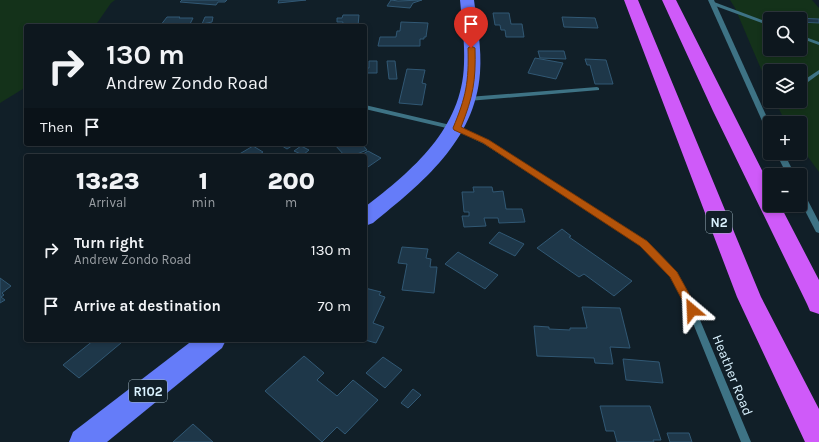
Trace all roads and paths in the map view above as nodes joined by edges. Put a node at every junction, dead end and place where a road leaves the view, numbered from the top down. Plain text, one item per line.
1 (467, 0) edge
2 (631, 0) edge
3 (669, 0) edge
4 (712, 1) edge
5 (763, 22) edge
6 (807, 39) edge
7 (819, 44) edge
8 (819, 72) edge
9 (807, 80) edge
10 (597, 89) dead end
11 (468, 99) junction
12 (367, 107) edge
13 (763, 116) edge
14 (457, 128) junction
15 (807, 207) edge
16 (367, 216) edge
17 (819, 230) edge
18 (819, 304) edge
19 (210, 342) edge
20 (819, 440) edge
21 (84, 442) edge
22 (746, 442) edge

1 - 11 main road
2 - 20 highway, N2
3 - 18 highway
4 - 5 lane
4 - 13 street
6 - 7 lane
8 - 9 lane
10 - 11 lane
11 - 14 main road
12 - 14 street, Heather Road
14 - 16 main road
14 - 22 street, Heather Road
15 - 17 street
19 - 21 main road, R102

